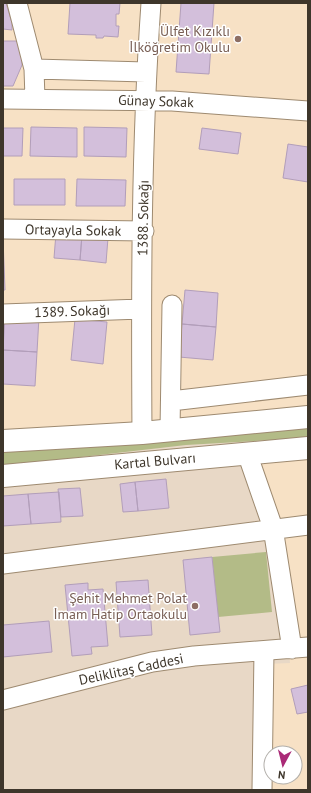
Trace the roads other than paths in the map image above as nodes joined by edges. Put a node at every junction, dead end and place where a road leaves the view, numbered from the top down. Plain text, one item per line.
1 (17, 3) edge
2 (151, 3) edge
3 (34, 70) junction
4 (146, 72) junction
5 (3, 99) edge
6 (35, 99) junction
7 (145, 100) junction
8 (308, 111) edge
9 (3, 229) edge
10 (144, 231) junction
11 (172, 304) dead end
12 (141, 309) junction
13 (3, 314) edge
14 (308, 385) edge
15 (171, 401) junction
16 (308, 417) edge
17 (170, 430) junction
18 (142, 433) junction
19 (3, 441) edge
20 (308, 448) edge
21 (247, 453) junction
22 (3, 476) edge
23 (308, 525) edge
24 (273, 528) junction
25 (3, 564) edge
26 (300, 648) edge
27 (264, 651) junction
28 (3, 700) edge
29 (262, 790) edge

1 - 3 street
2 - 4 street, 1388. Sokağı
3 - 4 street
3 - 6 street
4 - 7 street, 1388. Sokağı
5 - 6 street, Günay Sokak
6 - 7 street, Günay Sokak
7 - 8 street, Günay Sokak
7 - 10 street, 1388. Sokağı
9 - 10 street, Ortayayla Sokak
10 - 12 street, 1388. Sokağı
11 - 15 street
12 - 13 street, 1389. Sokağı
12 - 18 street, 1388. Sokağı
14 - 15 street
15 - 17 street
16 - 17 main road, Kartal Bulvarı
17 - 18 main road, Kartal Bulvarı
18 - 19 main road, Kartal Bulvarı
20 - 21 main road, Kartal Bulvarı
21 - 22 main road, Kartal Bulvarı
21 - 24 street
23 - 24 street
24 - 25 street
24 - 26 street
26 - 27 street, Deliklitaş Caddesi
27 - 28 street, Deliklitaş Caddesi
27 - 29 street

